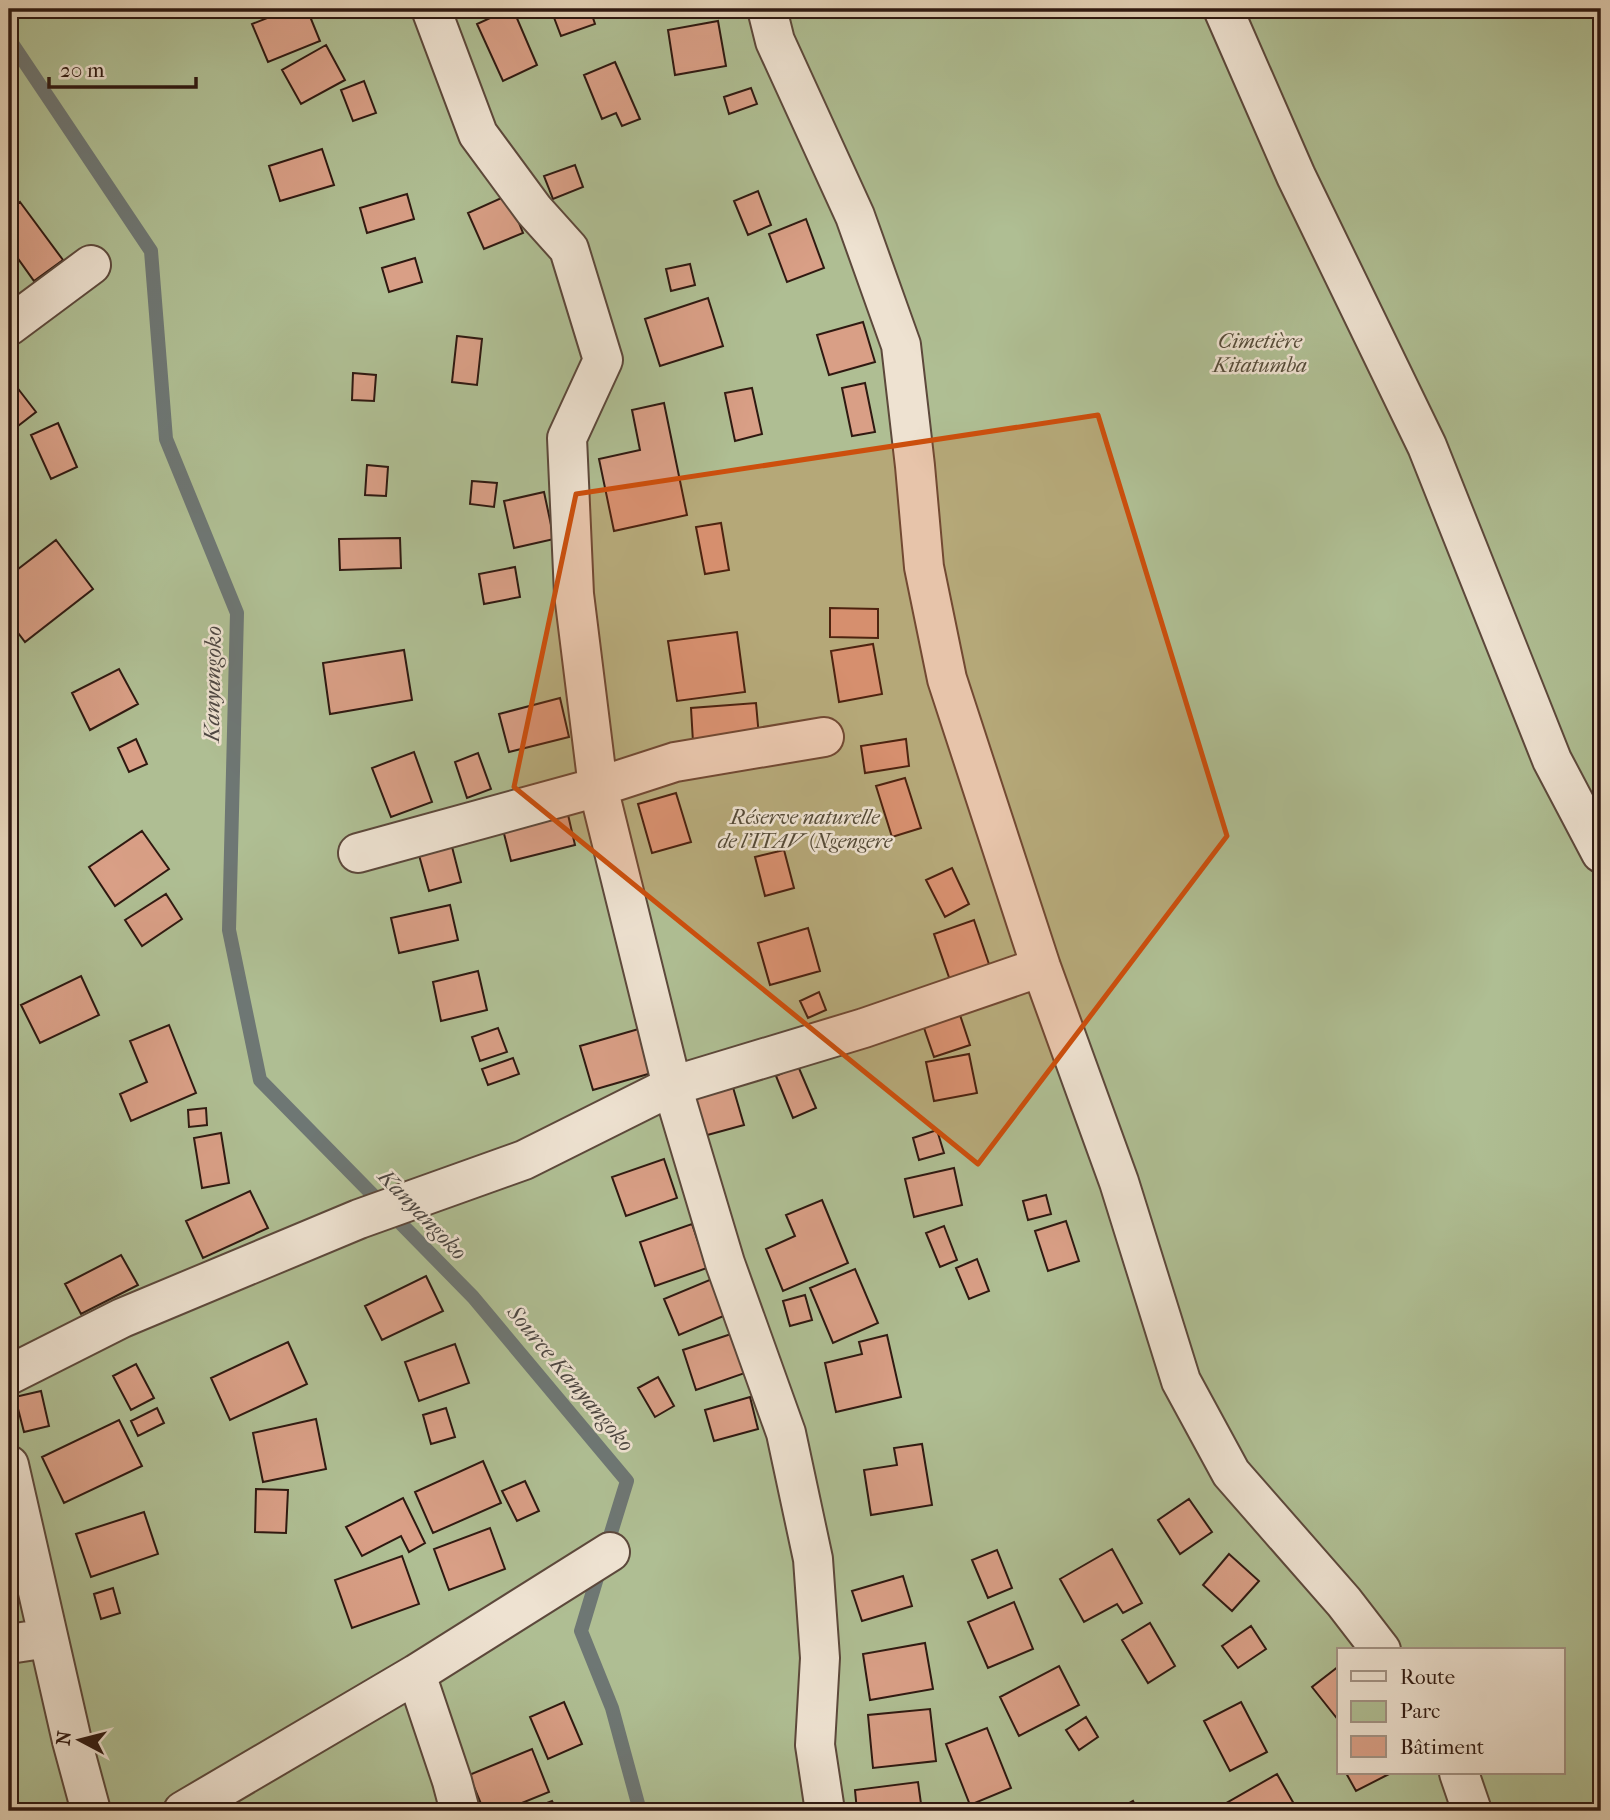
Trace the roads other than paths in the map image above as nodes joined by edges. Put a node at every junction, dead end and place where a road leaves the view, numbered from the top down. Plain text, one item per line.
1 (431, 9) edge
2 (768, 9) edge
3 (1223, 9) edge
4 (91, 265) dead end
5 (9, 326) edge
6 (824, 737) dead end
7 (598, 787) junction
8 (358, 853) dead end
9 (1601, 853) edge
10 (1041, 967) junction
11 (672, 1086) junction
12 (9, 1375) edge
13 (9, 1465) edge
14 (610, 1552) dead end
15 (48, 1638) junction
16 (9, 1644) edge
17 (1379, 1648) edge
18 (416, 1674) junction
19 (1459, 1774) edge
20 (91, 1811) edge
21 (183, 1811) edge
22 (460, 1811) edge
23 (825, 1811) edge
24 (1472, 1811) edge

1 - 7 street
2 - 10 street
3 - 9 street
4 - 5 street
6 - 7 street
7 - 8 street
7 - 11 street
10 - 11 street
10 - 17 street
11 - 12 street
11 - 23 street
13 - 15 street
14 - 18 street
15 - 16 street
15 - 20 street
18 - 21 street
18 - 22 street
19 - 24 street

